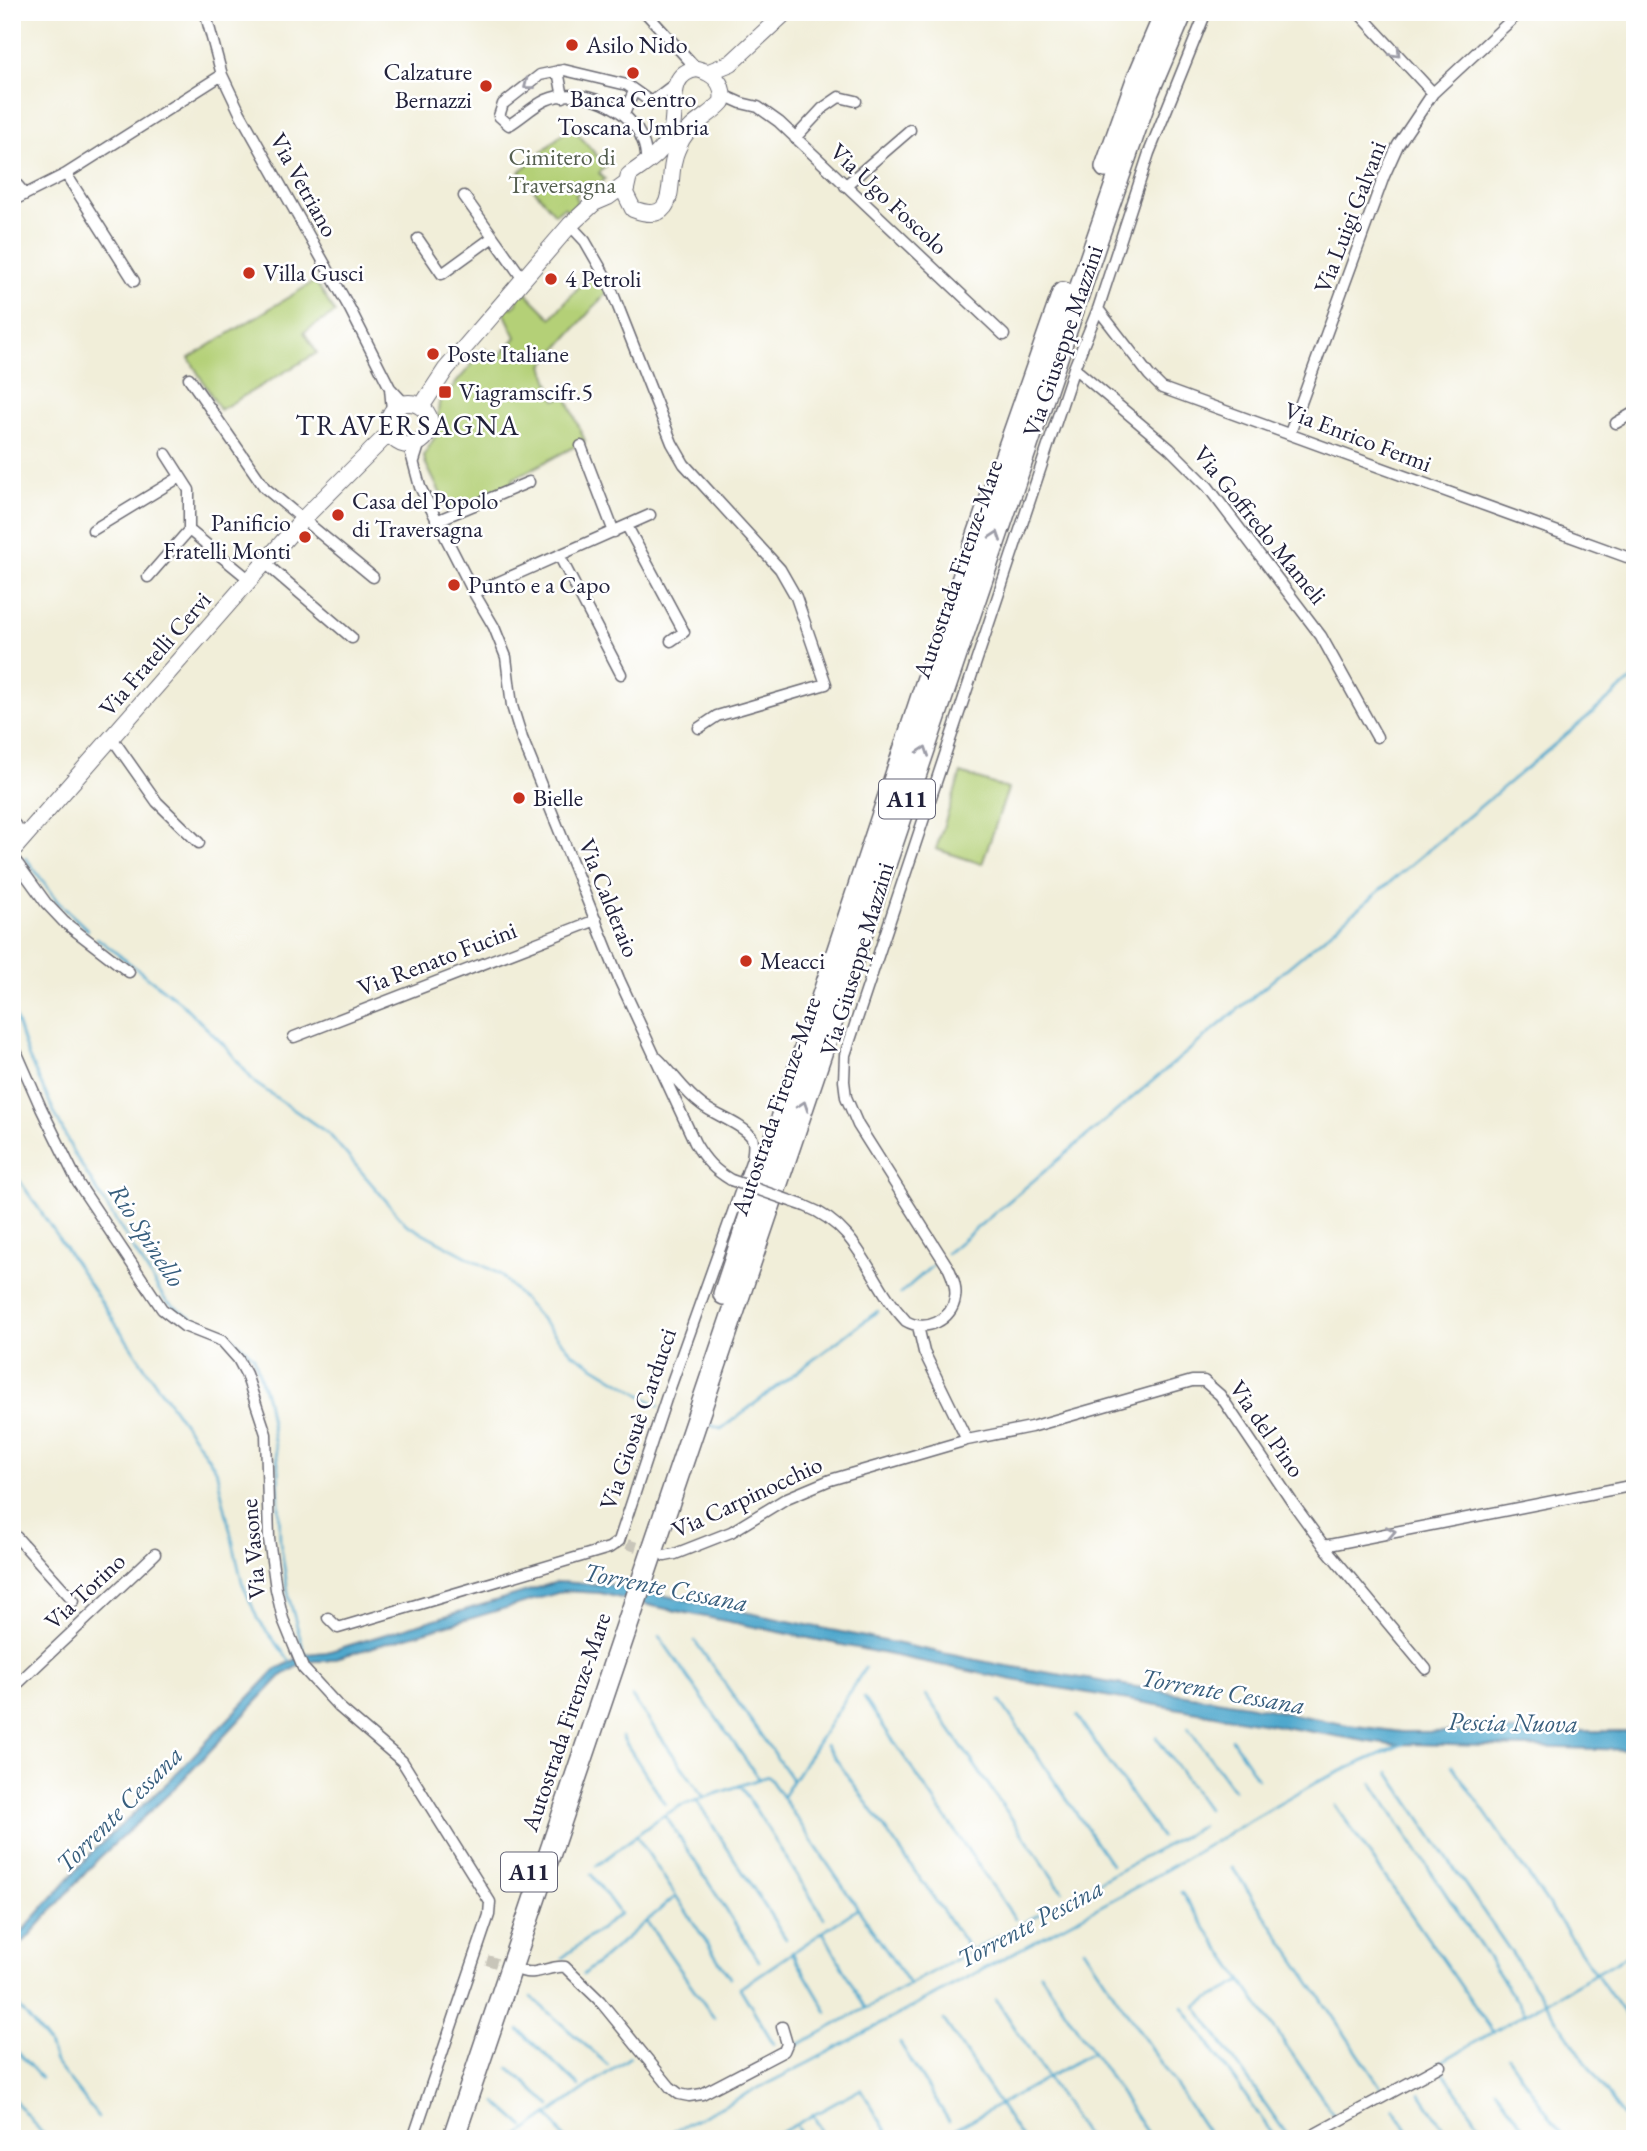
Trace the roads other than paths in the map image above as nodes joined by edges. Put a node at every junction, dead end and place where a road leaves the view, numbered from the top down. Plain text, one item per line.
1 (205, 12) edge
2 (645, 12) edge
3 (786, 12) edge
4 (1166, 12) edge
5 (1182, 12) edge
6 (1206, 12) edge
7 (1358, 12) edge
8 (1520, 12) edge
9 (558, 71) junction
10 (222, 75) junction
11 (704, 83) junction
12 (634, 91) junction
13 (1433, 93) junction
14 (563, 97) junction
15 (856, 101) dead end
16 (624, 114) junction
17 (910, 130) dead end
18 (795, 138) junction
19 (647, 164) junction
20 (66, 174) junction
21 (12, 179) edge
22 (625, 184) junction
23 (845, 186) junction
24 (25, 194) junction
25 (464, 196) dead end
26 (608, 197) junction
27 (12, 201) edge
28 (628, 201) junction
29 (570, 225) junction
30 (493, 237) junction
31 (418, 239) dead end
32 (523, 279) junction
33 (134, 281) dead end
34 (1098, 309) junction
35 (1004, 335) dead end
36 (1074, 368) junction
37 (188, 378) dead end
38 (398, 407) junction
39 (425, 411) junction
40 (1635, 411) edge
41 (1616, 423) dead end
42 (1290, 433) junction
43 (406, 445) junction
44 (581, 446) dead end
45 (166, 454) dead end
46 (180, 477) junction
47 (529, 482) dead end
48 (650, 515) dead end
49 (302, 520) junction
50 (436, 521) junction
51 (627, 526) junction
52 (93, 530) dead end
53 (189, 530) junction
54 (614, 532) junction
55 (559, 555) junction
56 (1635, 560) edge
57 (265, 563) junction
58 (148, 577) dead end
59 (373, 578) dead end
60 (250, 580) junction
61 (474, 593) junction
62 (352, 638) dead end
63 (671, 640) dead end
64 (621, 674) dead end
65 (699, 728) dead end
66 (1377, 737) dead end
67 (111, 738) junction
68 (12, 822) edge
69 (26, 836) junction
70 (199, 844) dead end
71 (12, 854) edge
72 (596, 920) junction
73 (129, 972) dead end
74 (294, 1037) dead end
75 (12, 1042) edge
76 (657, 1058) junction
77 (918, 1326) junction
78 (967, 1440) junction
79 (1635, 1485) edge
80 (12, 1532) edge
81 (1324, 1546) junction
82 (155, 1554) dead end
83 (664, 1556) tunnel mouth
84 (629, 1597) junction
85 (74, 1601) dead end
86 (328, 1618) dead end
87 (1426, 1669) dead end
88 (12, 1689) edge
89 (474, 1955) junction
90 (487, 1960) tunnel mouth
91 (522, 1971) tunnel mouth
92 (782, 2027) dead end
93 (1440, 2066) dead end
94 (413, 2139) edge
95 (439, 2139) edge
96 (453, 2139) edge
97 (1306, 2139) edge

1 - 10 street, Via Vetriano
2 - 11 street
3 - 11 street
4 - 84 highway, Autostrada Firenze-Mare / A11
84 -> 5 highway, Autostrada Firenze-Mare / A11
6 - 34 street, Via Giuseppe Mazzini
7 -> 13 street
8 - 13 street, Via Luigi Galvani
9 - 12 street
9 - 14 street
9 -> 14 street
10 - 20 street
10 - 38 street, Via Vetriano
11 - 12 street, Via Ugo Foscolo
11 - 18 street, Via Ugo Foscolo
11 - 19 street
11 - 28 street
12 - 16 street
13 - 42 street, Via Luigi Galvani
14 - 16 street
15 - 18 street
16 - 19 street
17 - 23 street
18 - 23 street, Via Ugo Foscolo
19 - 22 street
20 - 24 street
20 - 33 street
21 - 24 street
22 - 26 street
22 - 28 street
23 - 35 street, Via Ugo Foscolo
24 - 27 street
25 - 30 street
26 - 28 street
26 - 29 street
29 - 32 street
29 - 65 street
30 - 31 street
30 - 32 street
32 - 39 street
34 - 36 street, Via Giuseppe Mazzini
34 - 42 street, Via Enrico Fermi
36 - 66 street, Via Goffredo Mameli
36 - 77 street, Via Giuseppe Mazzini
37 - 49 street
38 - 39 street
38 - 43 street
39 - 43 street
40 - 41 street
42 - 56 street, Via Enrico Fermi
43 - 49 street, Via Fratelli Cervi
43 - 50 street, Via Calderaio
44 - 54 street
45 - 46 street
46 - 52 street
46 - 53 street
47 - 50 street
48 - 51 street
49 - 57 street, Via Fratelli Cervi
49 - 59 street
50 - 61 street, Via Calderaio
51 - 54 street
51 - 63 street
53 - 58 street
53 - 60 street
54 - 55 street
55 - 61 street
55 - 64 street
57 - 60 street, Via Fratelli Cervi
57 - 62 street
60 - 67 street, Via Fratelli Cervi
61 - 72 street, Via Calderaio
67 - 69 street, Via Fratelli Cervi
67 - 70 street, Via Fratelli Cervi
68 - 69 street
69 - 71 street, Via Fratelli Cervi
71 - 73 street
72 - 74 street, Via Renato Fucini
72 - 76 street, Via Calderaio
75 - 89 street, Via Vasone
76 - 77 street, Via Calderaio, bridge
76 - 86 street, Via Giosuè Carducci
77 - 78 street
78 - 81 street, Via del Pino
78 - 83 street, Via Carpinocchio
81 -> 79 street
80 - 85 street
81 - 87 street
82 - 88 street, Via Torino
84 - 95 highway, Autostrada Firenze-Mare / A11
84 - 96 highway, Autostrada Firenze-Mare / A11
89 - 90 street
89 - 94 street, Via Vasone
91 - 92 street
93 - 97 street

